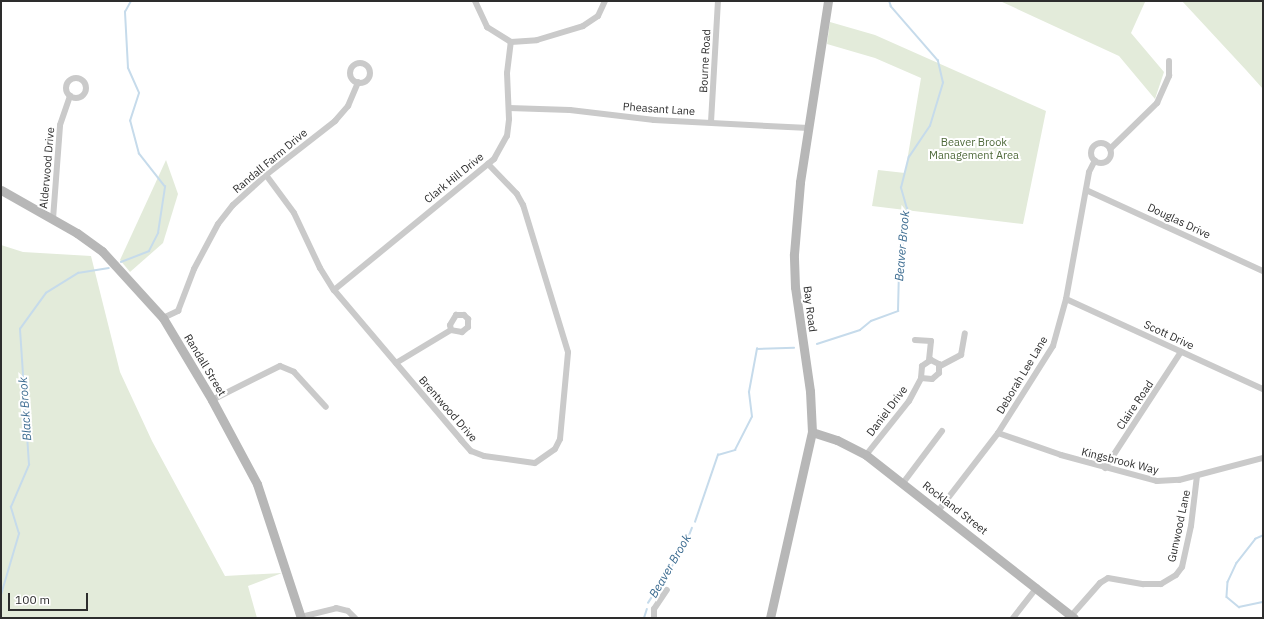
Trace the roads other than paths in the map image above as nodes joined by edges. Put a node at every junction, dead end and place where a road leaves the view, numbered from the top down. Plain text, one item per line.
1 (475, 1) edge
2 (605, 1) edge
3 (718, 1) edge
4 (828, 1) edge
5 (512, 42) junction
6 (1169, 61) dead end
7 (358, 82) dead end
8 (70, 96) dead end
9 (509, 108) junction
10 (711, 122) junction
11 (809, 128) junction
12 (1110, 149) junction
13 (1095, 160) junction
14 (488, 164) junction
15 (266, 175) junction
16 (1, 190) edge
17 (1086, 190) junction
18 (53, 219) junction
19 (1263, 271) edge
20 (334, 290) junction
21 (1066, 299) junction
22 (163, 318) junction
23 (451, 330) dead end
24 (965, 333) dead end
25 (915, 340) dead end
26 (1181, 352) junction
27 (929, 361) junction
28 (396, 363) junction
29 (940, 366) junction
30 (921, 378) junction
31 (1263, 389) edge
32 (212, 400) junction
33 (326, 407) dead end
34 (942, 431) dead end
35 (812, 432) junction
36 (998, 433) junction
37 (866, 455) junction
38 (1263, 458) edge
39 (1105, 468) junction
40 (1197, 476) junction
41 (903, 483) junction
42 (938, 511) junction
43 (1037, 587) junction
44 (667, 590) dead end
45 (1073, 617) edge
46 (301, 618) edge
47 (355, 618) edge
48 (654, 618) edge
49 (770, 618) edge
50 (1013, 618) edge

1 - 5 street
2 - 5 street
3 - 10 street, Bourne Road
4 - 11 street, Bay Road
5 - 9 street, Clark Hill Drive
6 - 12 street
7 - 15 street, Randall Farm Drive
8 - 18 street, Alderwood Drive
9 - 10 street, Pheasant Lane
9 - 14 street, Clark Hill Drive
10 - 11 street, Pheasant Lane
11 - 35 street, Bay Road
12 - 13 street
12 - 13 street, Deborah Lee Lane
13 - 17 street, Deborah Lee Lane
14 - 20 street, Clark Hill Drive
14 - 28 street, Brentwood Drive
15 - 20 street, Brentwood Drive
15 - 22 street, Randall Farm Drive
16 - 18 street, Randall Street
17 - 19 street, Douglas Drive
17 - 21 street, Deborah Lee Lane
18 - 22 street, Randall Street
20 - 28 street, Brentwood Drive
21 - 26 street, Scott Drive
21 - 36 street, Deborah Lee Lane
22 - 32 street, Randall Street
23 - 28 street
24 - 29 street
25 - 27 street
26 - 31 street, Scott Drive
26 - 39 street, Claire Road
27 - 29 street
27 - 30 street, Daniel Drive
29 - 30 street
30 - 37 street, Daniel Drive
32 - 33 street
32 - 46 street, Randall Street
34 - 41 street
35 - 37 street, Rockland Street
35 - 49 street, Bay Road
36 - 39 street, Kingsbrook Way
36 - 42 street, Deborah Lee Lane
37 - 41 street, Rockland Street
38 - 40 street, Kingsbrook Way
39 - 40 street, Kingsbrook Way
40 - 45 street, Gunwood Lane
41 - 42 street, Rockland Street
42 - 43 street, Rockland Street
43 - 45 street, Rockland Street
43 - 50 street
44 - 48 street
46 - 47 street

